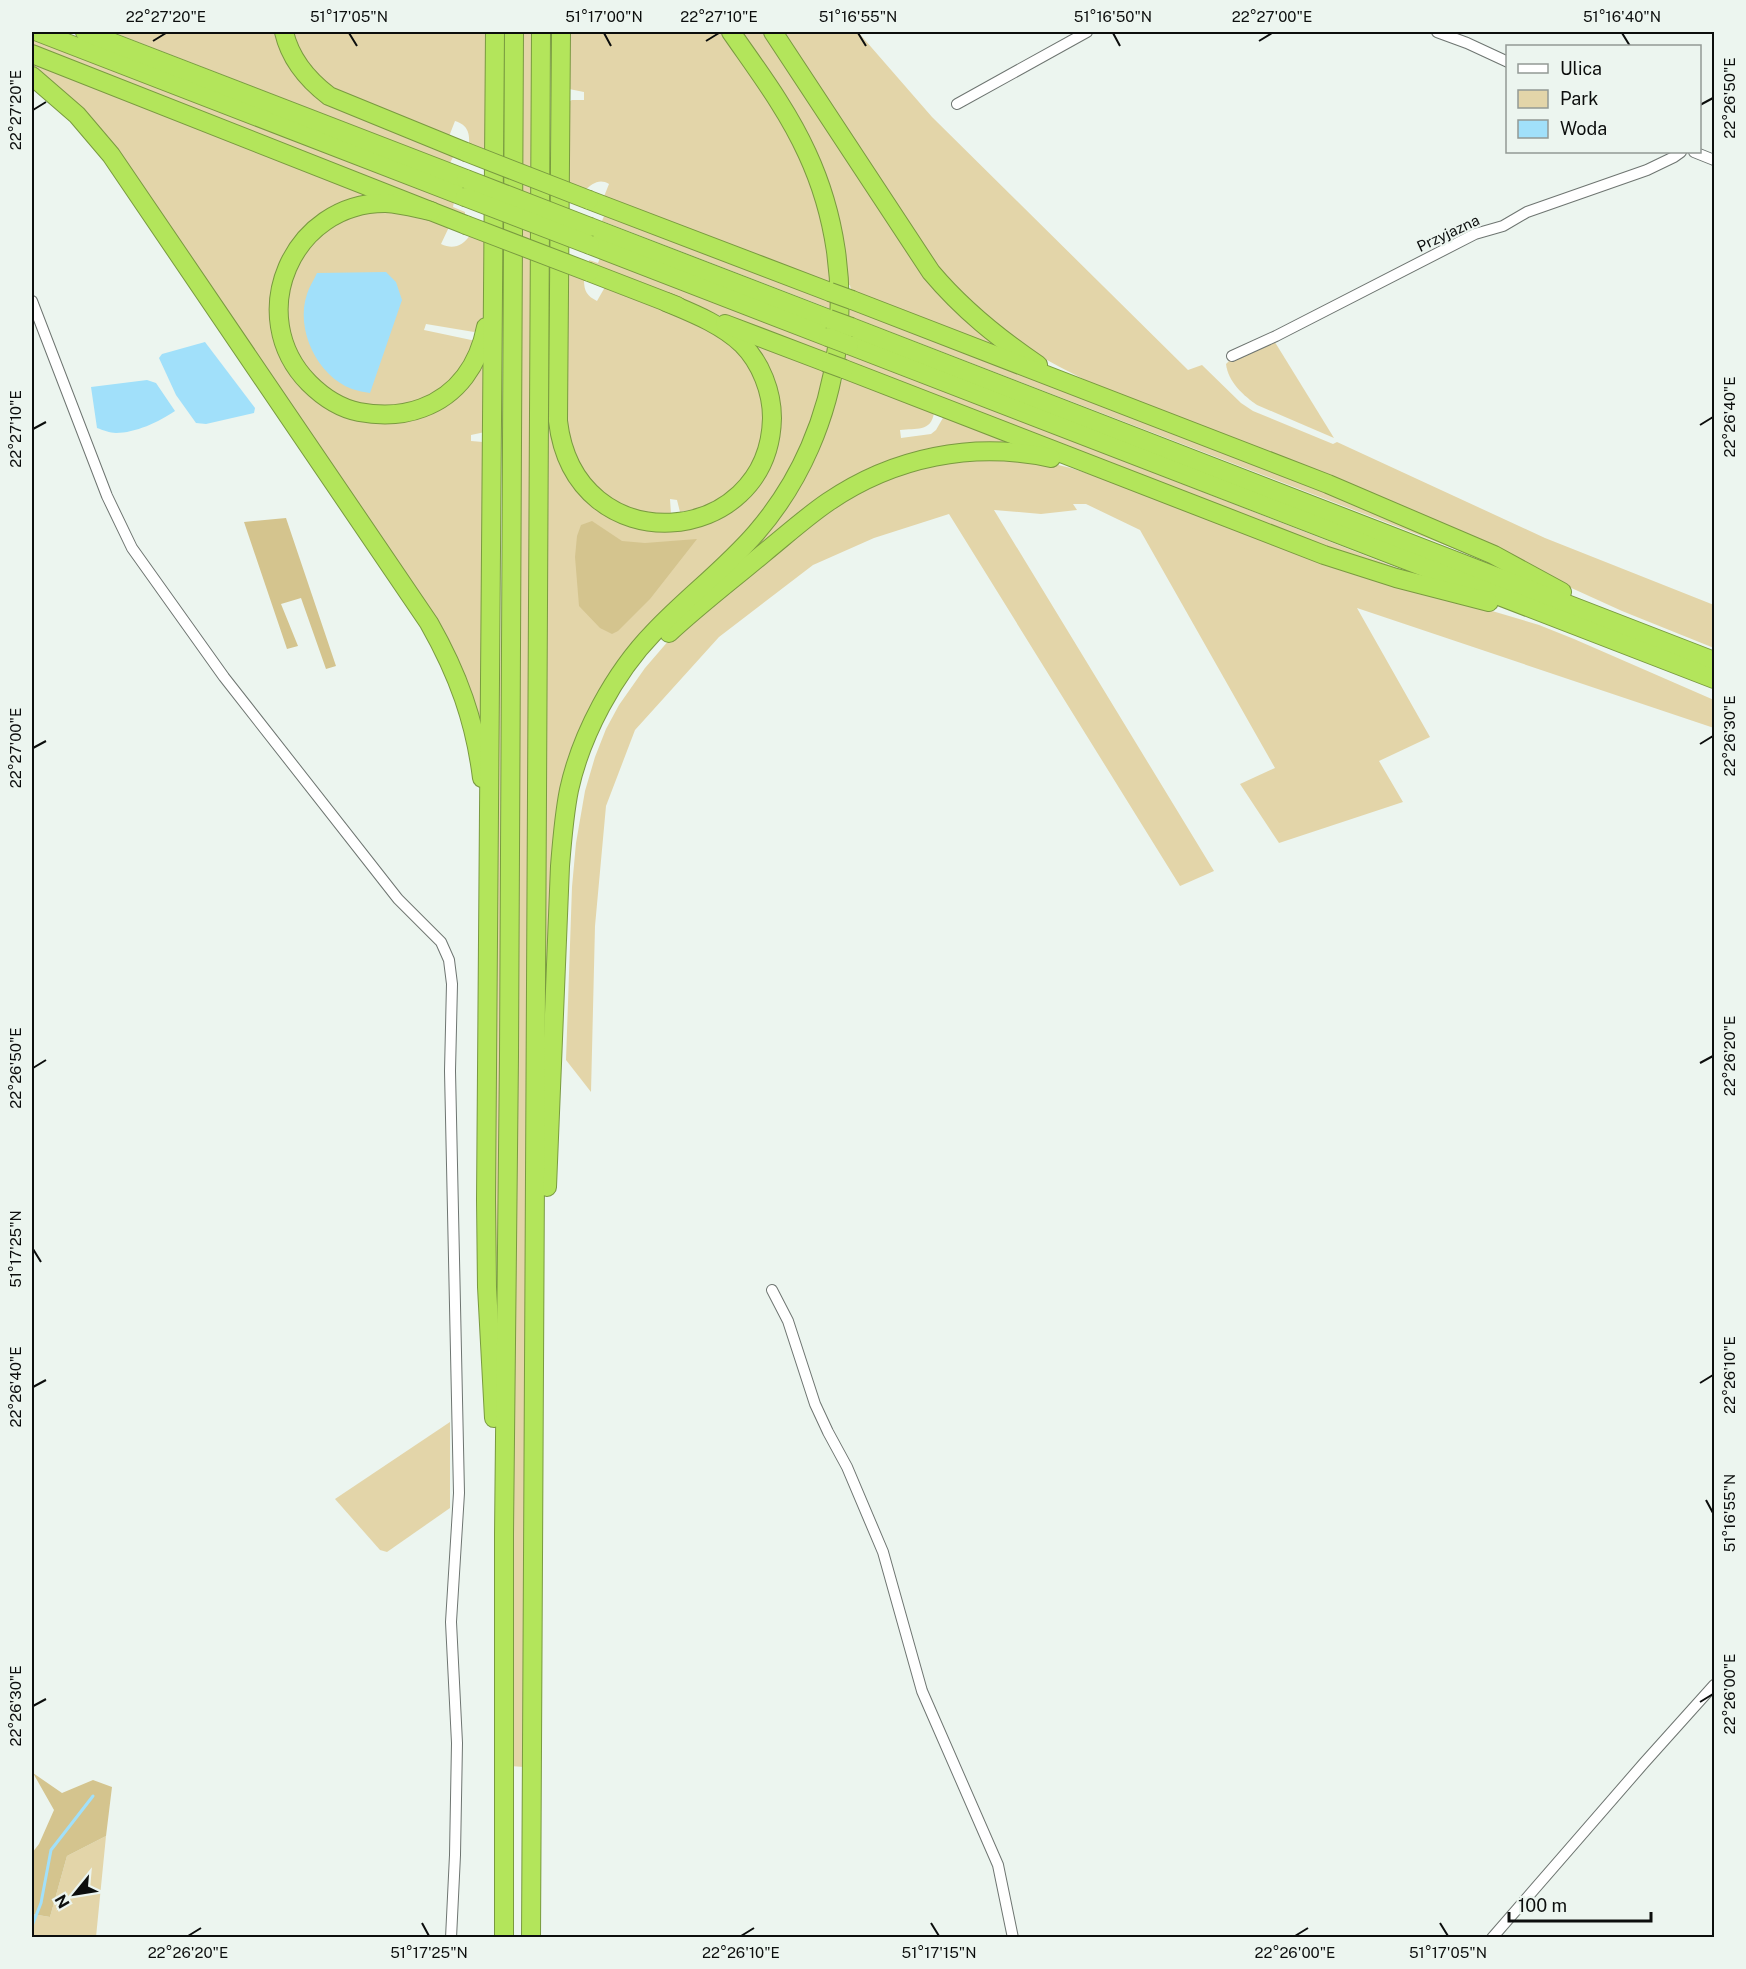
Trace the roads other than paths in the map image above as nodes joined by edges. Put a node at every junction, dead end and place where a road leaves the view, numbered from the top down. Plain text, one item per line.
1 (38, 32) edge
2 (85, 32) edge
3 (284, 32) edge
4 (514, 32) edge
5 (541, 32) edge
6 (561, 32) edge
7 (731, 32) edge
8 (773, 32) edge
9 (1088, 32) edge
10 (1437, 32) edge
11 (495, 34) edge
12 (32, 54) edge
13 (1506, 61) edge
14 (32, 76) edge
15 (957, 104) dead end
16 (1680, 153) edge
17 (1696, 153) edge
18 (1714, 160) edge
19 (431, 211) junction
20 (590, 236) junction
21 (494, 281) junction
22 (32, 301) edge
23 (666, 302) junction
24 (850, 336) junction
25 (1232, 356) dead end
26 (1099, 394) junction
27 (1117, 474) junction
28 (1611, 620) junction
29 (1567, 622) junction
30 (1714, 661) edge
31 (1714, 679) edge
32 (583, 748) junction
33 (489, 844) junction
34 (772, 1290) dead end
35 (534, 1326) junction
36 (504, 1534) junction
37 (1714, 1685) edge
38 (451, 1938) edge
39 (504, 1938) edge
40 (531, 1938) edge
41 (1013, 1938) edge
42 (1492, 1938) edge

1 - 20 highway, bridge
2 - 20 highway, bridge
3 - 26 highway, bridge
4 - 36 highway
5 - 35 highway
6 - 23 highway
7 - 32 highway
8 - 26 highway
9 - 15 street
10 - 13 street
11 - 21 highway
12 - 19 highway
14 - 33 highway
16 - 25 street, Przyjazna
17 - 18 street
19 - 21 highway
19 - 23 highway, bridge
20 - 24 highway, bridge
21 - 33 highway
22 - 38 street
23 - 27 highway, bridge
24 - 28 highway
24 - 29 highway
26 - 28 highway
27 - 29 highway
27 - 32 highway
28 - 30 highway
29 - 31 highway
32 - 35 highway
33 - 36 highway
34 - 41 street
35 - 40 highway
36 - 39 highway
37 - 42 street

